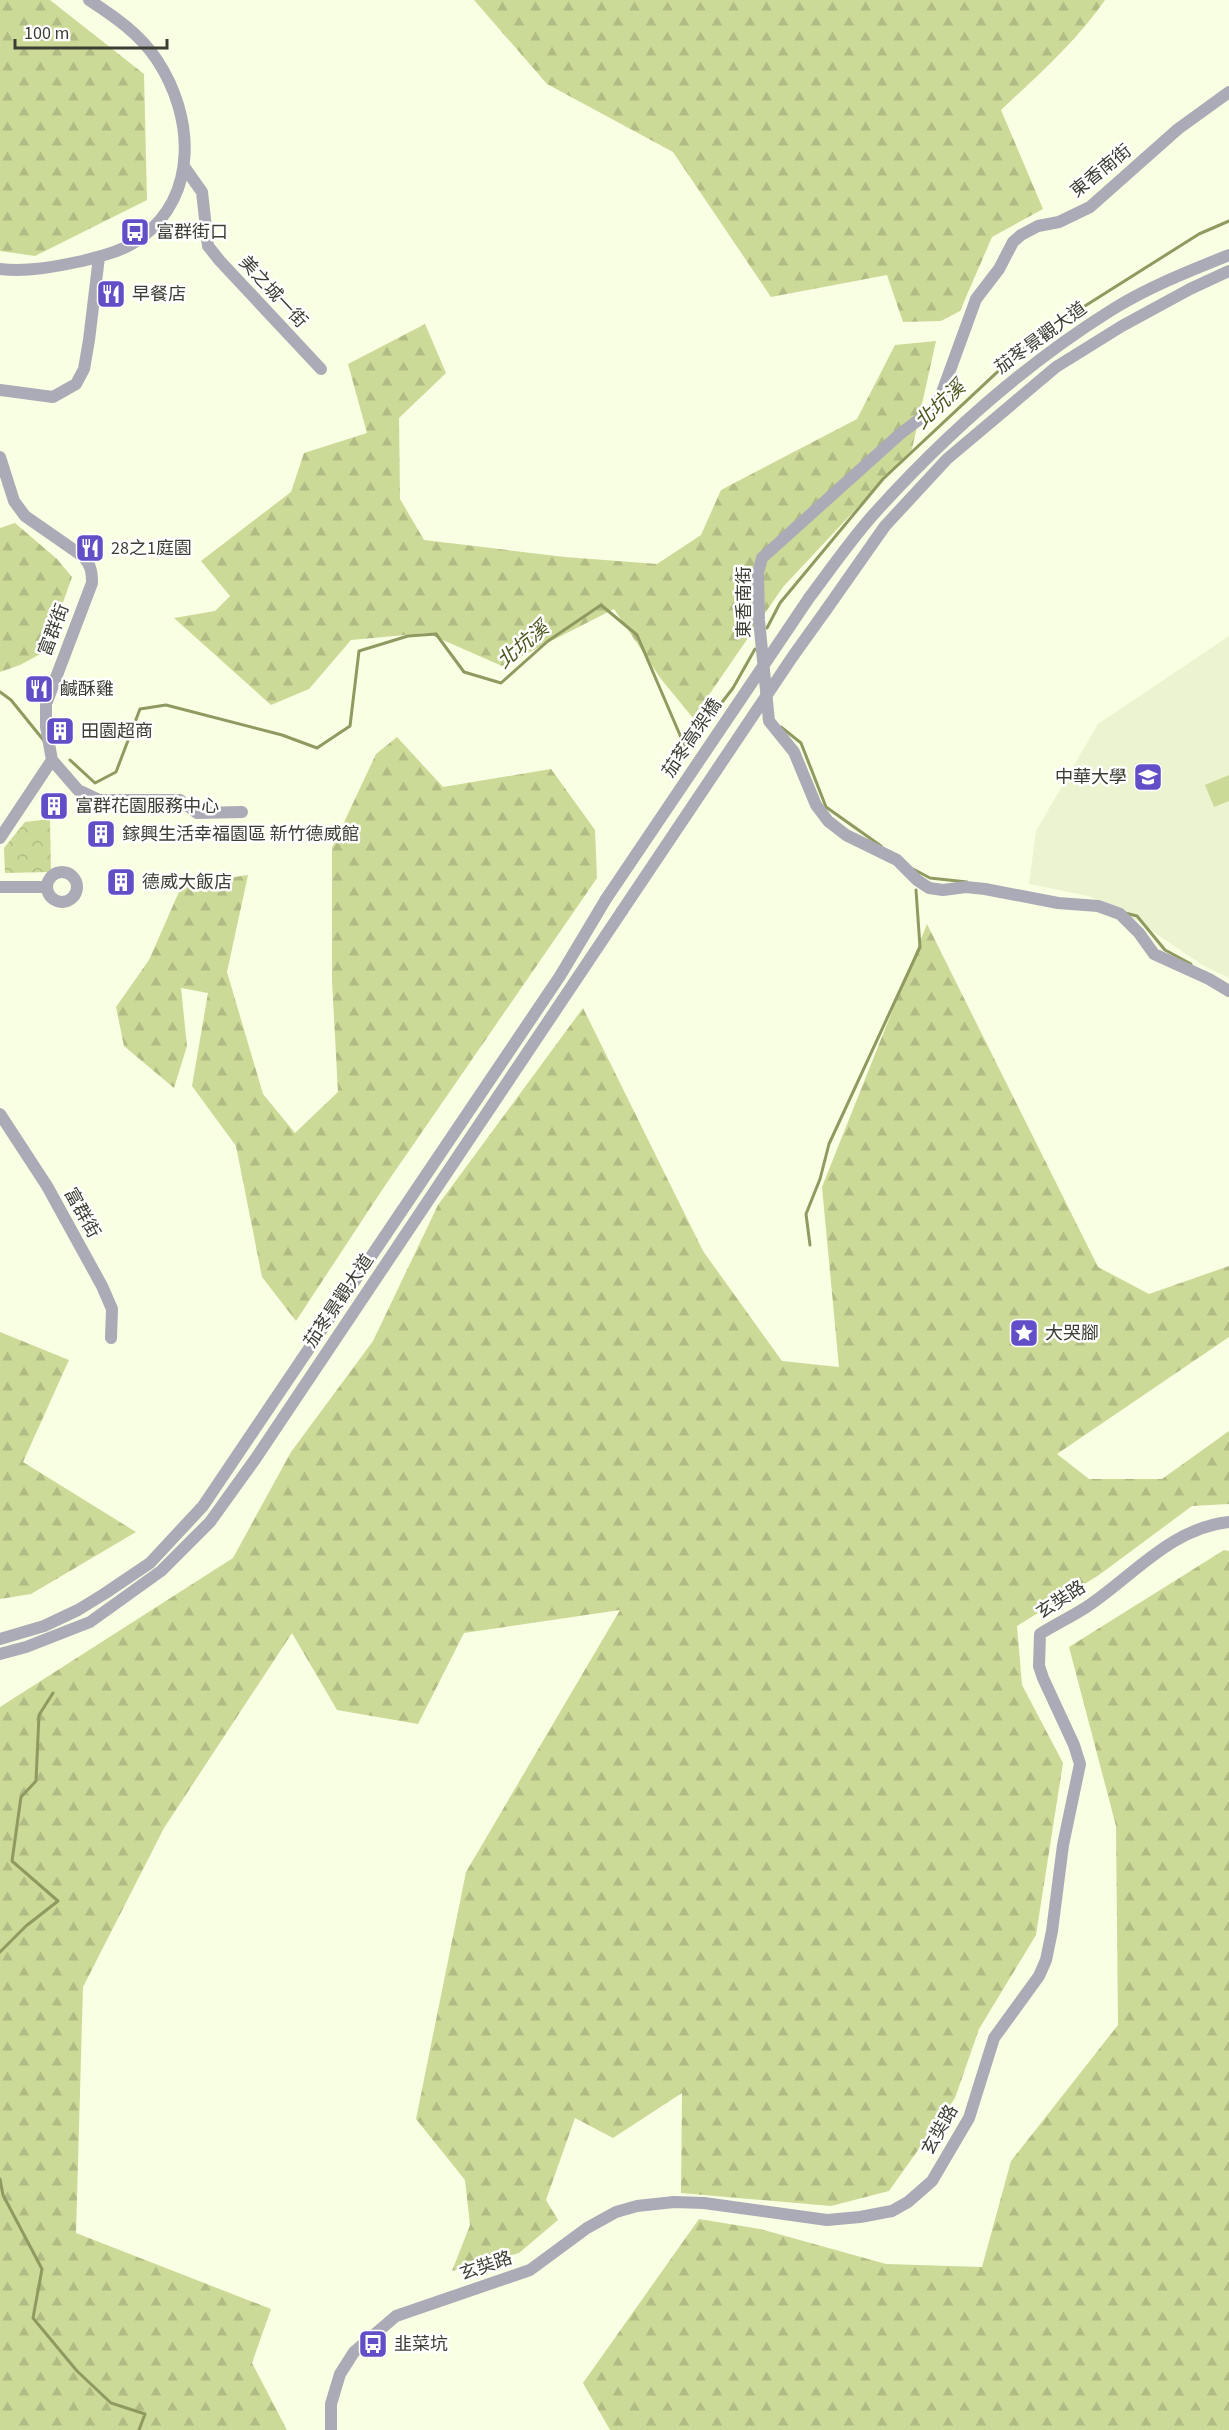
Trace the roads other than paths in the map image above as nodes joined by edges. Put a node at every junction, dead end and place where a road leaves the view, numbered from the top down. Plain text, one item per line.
1 (89, 0) edge
2 (1229, 92) edge
3 (185, 168) junction
4 (1229, 255) edge
5 (99, 257) junction
6 (0, 269) edge
7 (1229, 272) edge
8 (321, 369) dead end
9 (0, 390) edge
10 (0, 457) edge
11 (809, 598) joint
12 (52, 760) junction
13 (242, 812) dead end
14 (0, 838) edge
15 (0, 887) edge
16 (47, 887) dead end
17 (606, 899) joint
18 (1229, 991) edge
19 (0, 1114) edge
20 (111, 1338) dead end
21 (1229, 1522) edge
22 (0, 1639) edge
23 (0, 1654) edge
24 (331, 2430) edge

1 - 3 street
2 - 18 street, 東香南街
3 - 5 street
3 - 8 street, 美之城一街
4 - 11 street, 茄苳景觀大道
5 - 6 street
5 - 9 street
7 - 23 street, 茄苳景觀大道, bridge
10 - 12 street, 富群街
11 - 17 street, 茄苳高架橋, bridge
12 - 13 street
12 - 14 street
15 - 16 street
17 - 22 street, 茄苳景觀大道
19 - 20 street, 富群街
21 - 24 street, 玄奘路

